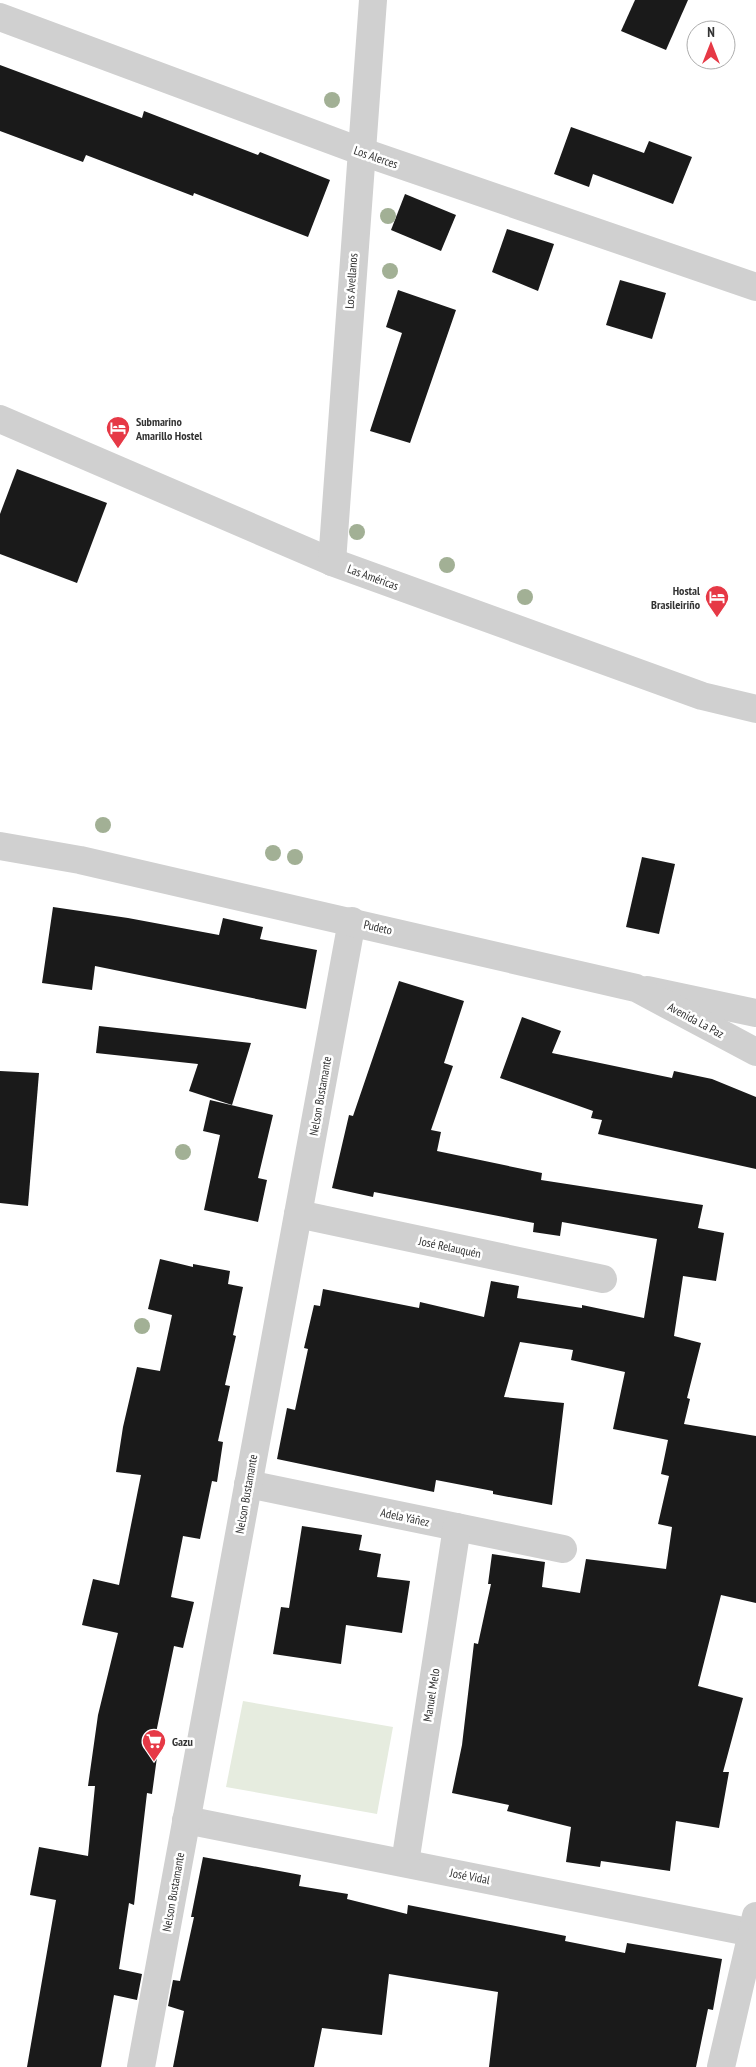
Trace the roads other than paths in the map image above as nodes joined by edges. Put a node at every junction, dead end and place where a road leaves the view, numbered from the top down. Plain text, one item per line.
1 (373, 0) edge
2 (0, 17) edge
3 (360, 152) junction
4 (756, 287) edge
5 (0, 419) edge
6 (332, 562) junction
7 (756, 709) edge
8 (0, 846) edge
9 (352, 921) junction
10 (636, 988) junction
11 (756, 1013) edge
12 (756, 1052) edge
13 (298, 1214) junction
14 (603, 1279) dead end
15 (248, 1484) junction
16 (457, 1527) junction
17 (563, 1549) dead end
18 (186, 1820) junction
19 (405, 1863) junction
20 (755, 1924) edge
21 (141, 2067) edge
22 (721, 2067) edge

1 - 3 street, Los Avellanos
2 - 3 street, Los Alerces
3 - 4 street, Los Alerces
3 - 6 street, Los Avellanos
5 - 6 street, Las Américas
6 - 7 street, Las Américas
8 - 9 street, Pudeto
9 - 10 street, Pudeto
9 - 13 street, Nelson Bustamante
10 - 11 street, Pudeto
10 - 12 street, Avenida La Paz
13 - 14 street, José Relauquén
13 - 15 street, Nelson Bustamante
15 - 16 street, Adela Yáñez
15 - 18 street, Nelson Bustamante
16 - 17 street, Adela Yáñez
16 - 19 street, Manuel Melo
18 - 19 street, José Vidal
18 - 21 street, Nelson Bustamante
19 - 20 street, José Vidal
20 - 22 street

